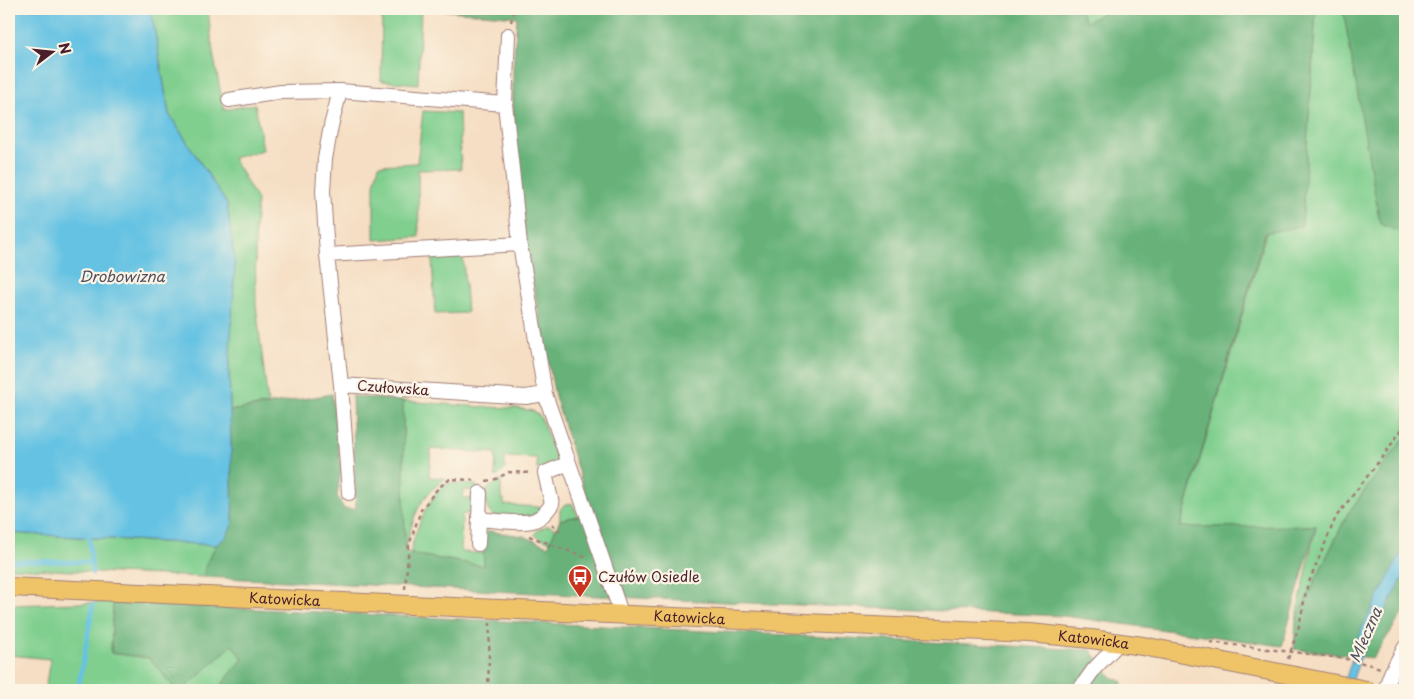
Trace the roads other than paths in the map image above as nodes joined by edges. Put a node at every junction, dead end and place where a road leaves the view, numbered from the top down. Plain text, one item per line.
1 (508, 35) dead end
2 (340, 91) junction
3 (229, 100) dead end
4 (505, 104) junction
5 (520, 244) junction
6 (327, 255) junction
7 (341, 384) junction
8 (545, 394) junction
9 (569, 464) junction
10 (480, 485) road end
11 (349, 492) dead end
12 (479, 519) junction
13 (478, 544) dead end
14 (9, 586) edge
15 (620, 615) junction
16 (1120, 642) junction
17 (1405, 647) edge
18 (1080, 690) edge
19 (1366, 690) edge
20 (1385, 690) edge

1 - 4 street
2 - 3 street
2 - 4 street
2 - 6 street, Czułowska
4 - 5 street
5 - 6 street
5 - 8 street
6 - 7 street, Czułowska
7 - 8 street, Czułowska
7 - 11 street
8 - 9 street
9 - 12 street
9 - 15 street
10 - 12 street
12 - 13 street
14 - 15 main road, Katowicka
15 - 16 main road, Katowicka
16 - 18 street
16 - 19 main road, Katowicka
17 - 20 street

